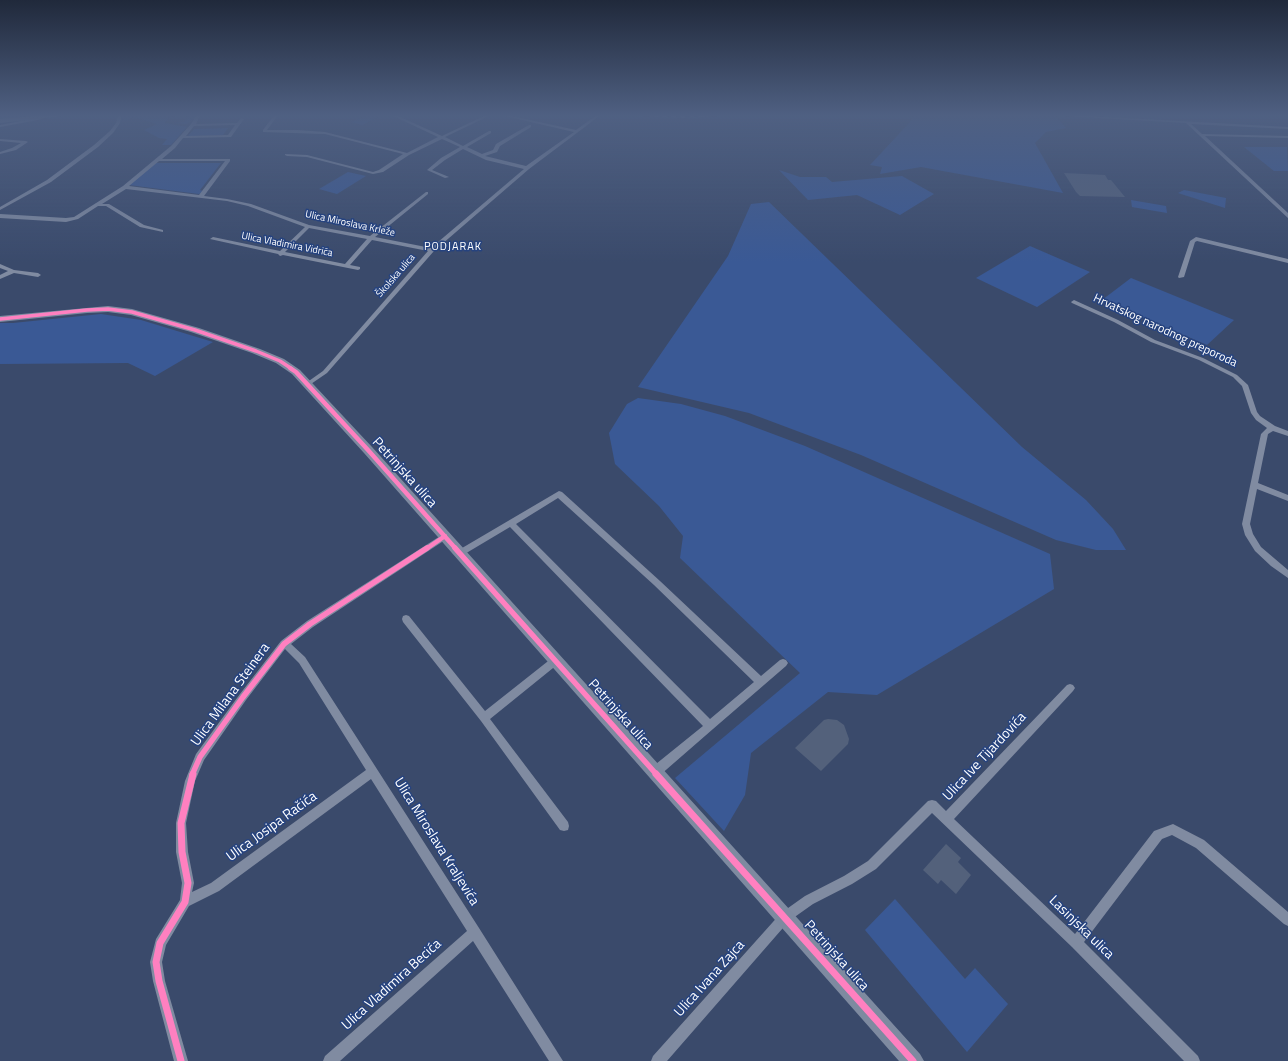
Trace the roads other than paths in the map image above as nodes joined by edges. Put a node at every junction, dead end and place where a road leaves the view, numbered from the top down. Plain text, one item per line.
1 (72, 164) edge
2 (153, 164) edge
3 (225, 164) edge
4 (333, 164) edge
5 (392, 164) edge
6 (437, 164) edge
7 (502, 164) edge
8 (533, 164) edge
9 (1231, 164) edge
10 (527, 168) junction
11 (447, 177) dead end
12 (125, 187) junction
13 (426, 193) dead end
14 (201, 196) junction
15 (99, 205) junction
16 (0, 209) edge
17 (0, 216) edge
18 (1288, 216) edge
19 (308, 226) junction
20 (161, 231) dead end
21 (371, 238) junction
22 (213, 239) dead end
23 (432, 250) junction
24 (280, 254) junction
25 (1288, 261) edge
26 (0, 266) edge
27 (346, 266) junction
28 (358, 268) dead end
29 (13, 271) junction
30 (38, 275) dead end
31 (0, 277) edge
32 (1181, 277) dead end
33 (1074, 302) dead end
34 (0, 319) edge
35 (308, 384) junction
36 (1273, 428) junction
37 (1288, 434) edge
38 (1255, 485) junction
39 (1288, 498) edge
40 (511, 523) junction
41 (445, 536) junction
42 (460, 553) junction
43 (1288, 574) edge
44 (406, 619) dead end
45 (284, 644) junction
46 (555, 660) junction
47 (783, 663) dead end
48 (761, 682) junction
49 (1070, 688) dead end
50 (484, 718) junction
51 (710, 726) junction
52 (373, 771) junction
53 (655, 772) junction
54 (946, 819) junction
55 (564, 826) dead end
56 (185, 902) junction
57 (785, 917) junction
58 (1288, 920) edge
59 (475, 932) junction
60 (1076, 943) junction
61 (181, 1061) edge
62 (330, 1061) edge
63 (556, 1061) edge
64 (658, 1061) edge
65 (913, 1061) edge
66 (1192, 1061) edge

1 - 16 street
2 - 12 street
3 - 14 street
4 - 5 street
6 - 11 street
7 - 10 street
8 - 10 street, Školska ulica
9 - 18 street
10 - 23 street, Školska ulica
12 - 14 street, Ulica Miroslava Krleže
12 - 15 street
13 - 21 street
14 - 19 street, Ulica Miroslava Krleže
15 - 17 street
15 - 20 street
19 - 21 street, Ulica Miroslava Krleže
19 - 24 street
21 - 23 street, Ulica Miroslava Krleže
21 - 27 street
22 - 24 street, Ulica Vladimira Vidrića
23 - 35 street, Školska ulica
24 - 27 street, Ulica Vladimira Vidrića
25 - 32 street
26 - 29 street
27 - 28 street, Ulica Vladimira Vidrića
29 - 30 street
29 - 31 street
33 - 36 street, Hrvatskog narodnog preporoda
34 - 35 main road, Petrinjska ulica
35 - 41 main road, Petrinjska ulica
36 - 37 street, Hrvatskog narodnog preporoda
36 - 38 street
38 - 39 street
38 - 43 street
40 - 42 street
40 - 48 street
40 - 51 street
41 - 42 main road, Petrinjska ulica
41 - 45 street, Ulica Milana Steinera
42 - 46 main road, Petrinjska ulica
44 - 50 street
45 - 52 street, Ulica Miroslava Kraljevića
45 - 56 street, Ulica Milana Steinera
46 - 50 street
46 - 53 main road, Petrinjska ulica
47 - 48 street
48 - 51 street
49 - 54 street, Ulica Ive Tijardovića
50 - 55 street
51 - 53 street
52 - 56 street, Ulica Josipa Račića
52 - 59 street, Ulica Miroslava Kraljevića
53 - 57 main road, Petrinjska ulica
54 - 57 street, Ulica Ive Tijardovića
54 - 60 street, Lasinjska ulica
56 - 61 street, Ulica Milana Steinera
57 - 64 street, Ulica Ivana Zajca
57 - 65 main road, Petrinjska ulica
58 - 60 street
59 - 62 street, Ulica Vladimira Becića
59 - 63 street, Ulica Miroslava Kraljevića
60 - 66 street, Lasinjska ulica

